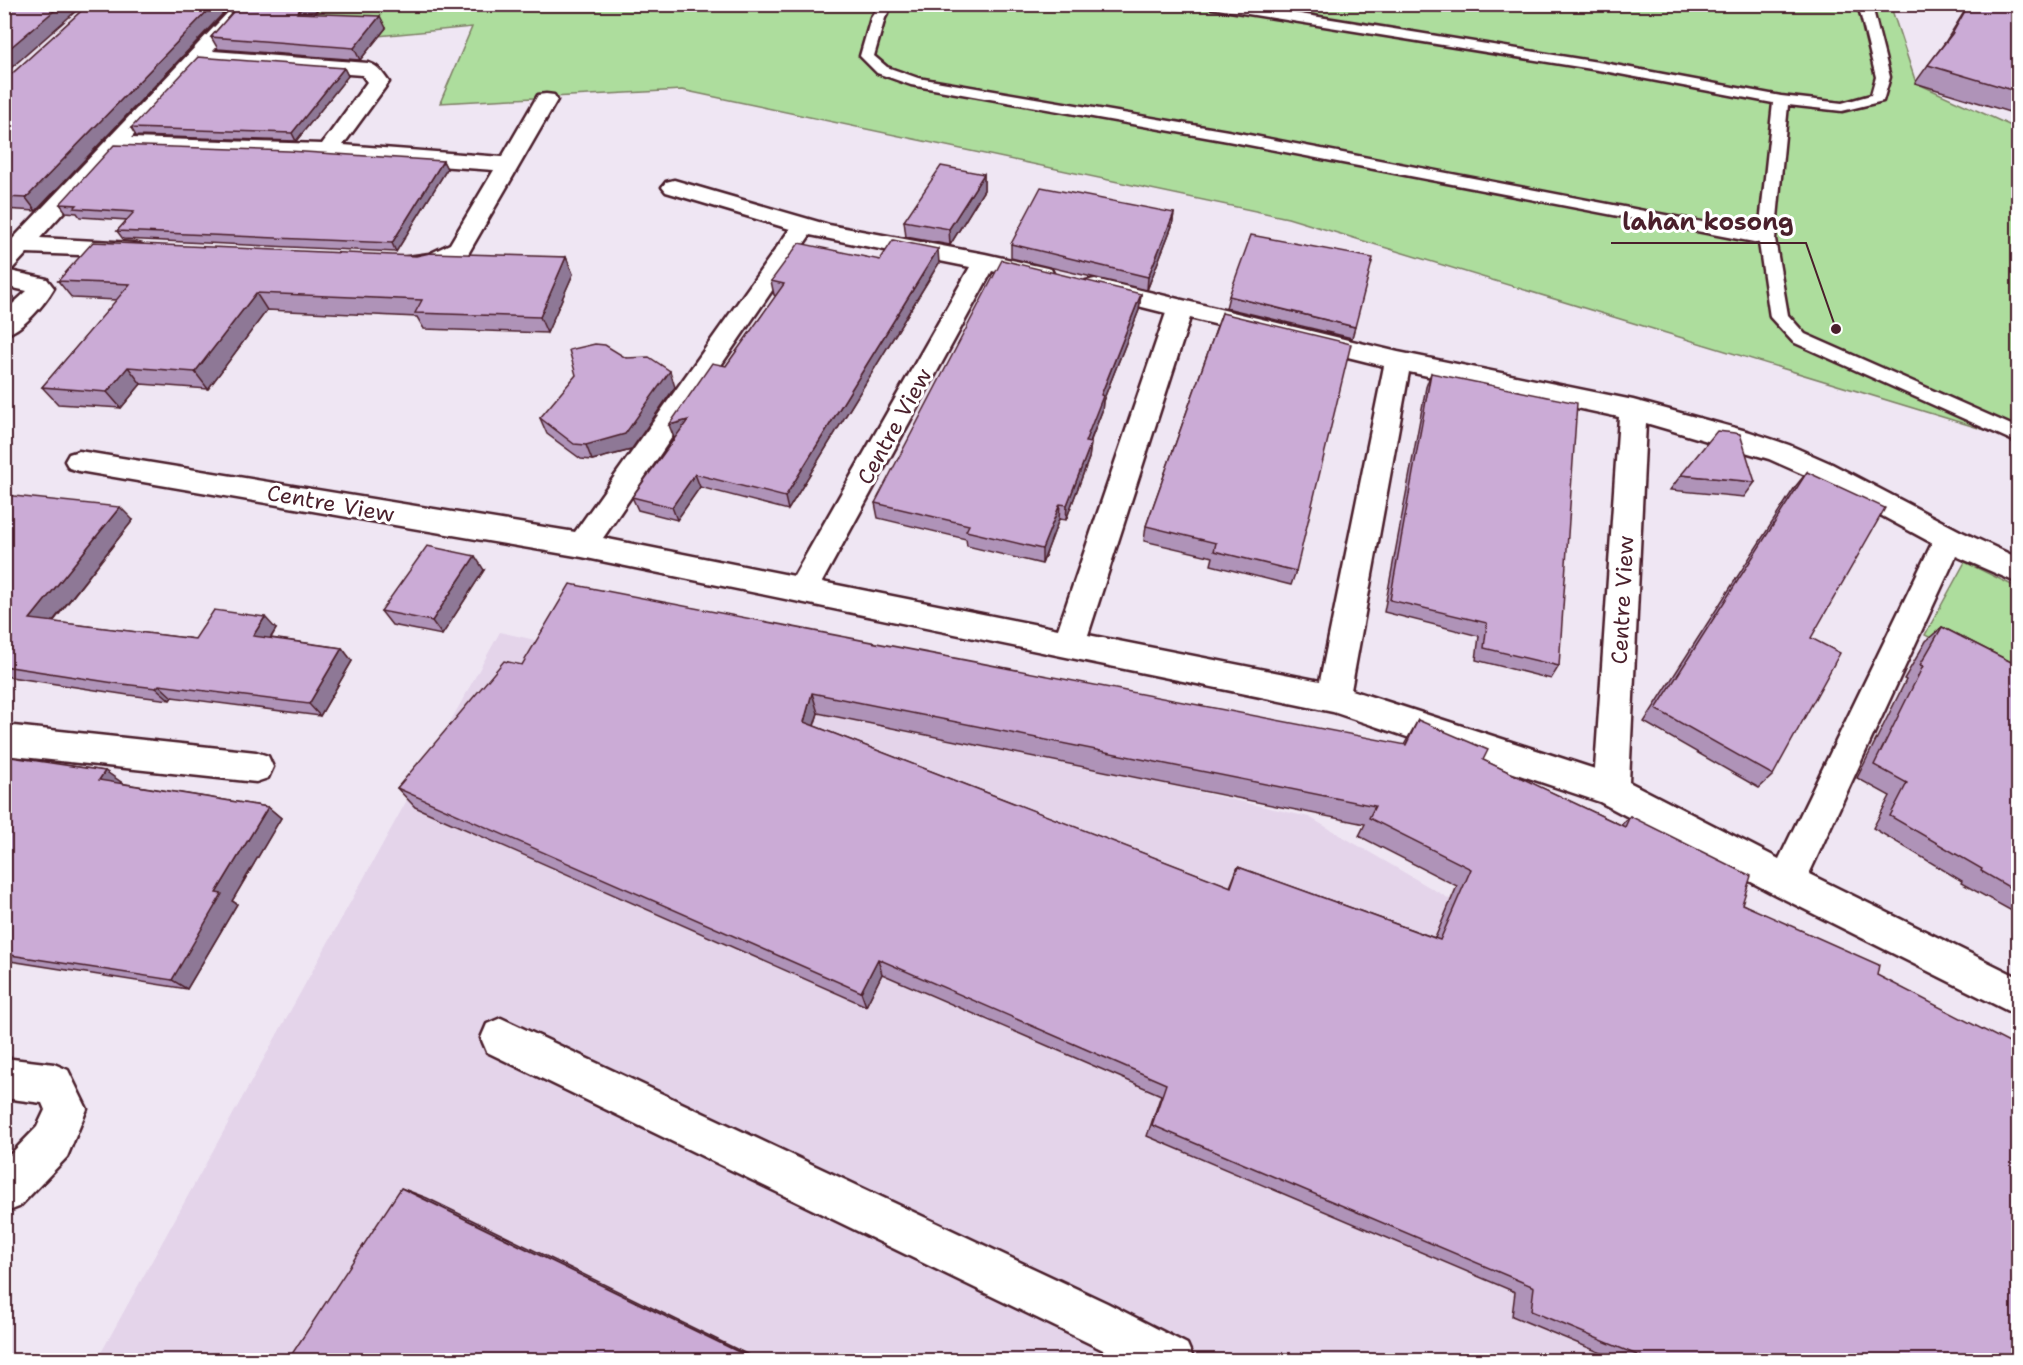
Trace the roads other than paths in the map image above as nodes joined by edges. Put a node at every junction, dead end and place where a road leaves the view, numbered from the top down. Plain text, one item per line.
1 (247, 4) edge
2 (887, 4) edge
3 (1211, 4) edge
4 (1858, 4) edge
5 (196, 56) junction
6 (546, 100) dead end
7 (1781, 100) junction
8 (112, 144) junction
9 (328, 151) junction
10 (509, 164) junction
11 (674, 187) dead end
12 (804, 227) junction
13 (1767, 239) junction
14 (21, 245) junction
15 (152, 251) edge
16 (389, 262) edge
17 (985, 262) junction
18 (4, 263) edge
19 (4, 278) edge
20 (1181, 307) junction
21 (4, 327) edge
22 (1398, 361) junction
23 (1633, 410) junction
24 (2019, 436) edge
25 (80, 461) dead end
26 (1949, 539) junction
27 (582, 545) junction
28 (2019, 571) edge
29 (802, 590) junction
30 (1069, 644) junction
31 (1333, 698) junction
32 (4, 740) edge
33 (256, 767) dead end
34 (1611, 790) junction
35 (1787, 882) junction
36 (2019, 997) edge
37 (501, 1038) dead end
38 (4, 1078) edge
39 (4, 1192) edge
40 (1171, 1360) edge

1 - 5 street
2 - 13 lane
3 - 7 lane
4 - 7 lane
5 - 8 street
5 - 9 street
6 - 10 street
7 - 13 lane
8 - 9 street
8 - 14 street
9 - 10 street
10 - 16 street
11 - 12 street
12 - 17 street
12 - 27 street
13 - 24 lane
14 - 15 street
14 - 18 street
17 - 20 street
17 - 29 street, Centre View
19 - 21 street
20 - 22 street
20 - 30 street
22 - 23 street
22 - 31 street
23 - 26 street
23 - 34 street, Centre View
25 - 27 street, Centre View
26 - 28 street
26 - 35 street
27 - 29 street, Centre View
29 - 30 street, Centre View
30 - 31 street, Centre View
31 - 34 street, Centre View
32 - 33 street
34 - 35 street, Centre View
35 - 36 street, Centre View
37 - 40 street
38 - 39 street

